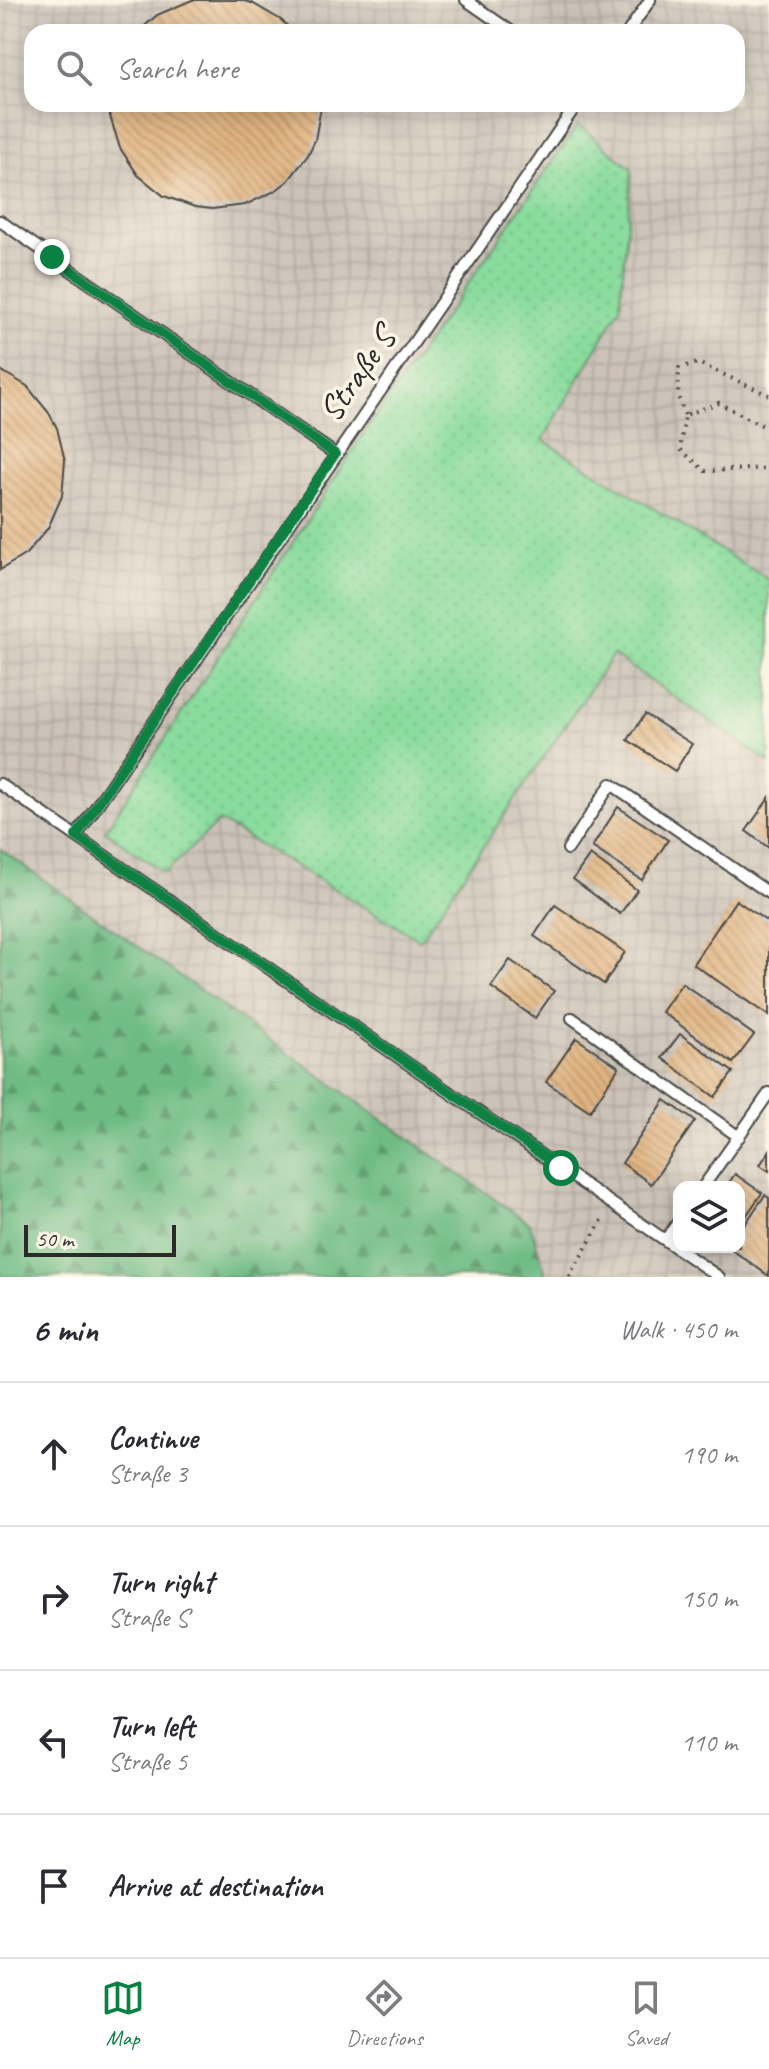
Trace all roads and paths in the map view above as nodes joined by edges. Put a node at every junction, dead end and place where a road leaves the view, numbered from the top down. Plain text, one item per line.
1 (466, 0) edge
2 (650, 0) edge
3 (500, 24) edge
4 (634, 24) edge
5 (571, 112) edge
6 (0, 221) edge
7 (769, 395) edge
8 (685, 415) junction
9 (769, 429) edge
10 (335, 454) junction
11 (769, 468) edge
12 (0, 784) edge
13 (76, 836) junction
14 (568, 849) dead end
15 (769, 893) edge
16 (572, 1018) dead end
17 (769, 1093) edge
18 (739, 1137) junction
19 (707, 1181) edge
20 (612, 1203) junction
21 (673, 1229) edge
22 (666, 1239) junction
23 (569, 1277) edge
24 (719, 1277) edge

1 - 3 lane
2 - 4 lane
5 - 10 lane, Straße S
6 - 10 lane
7 - 8 path
8 - 9 path
8 - 11 path
10 - 13 lane, Straße S
12 - 13 lane
13 - 20 lane
14 - 15 lane
16 - 18 lane
17 - 18 lane
18 - 19 lane
20 - 22 lane
20 - 23 path
21 - 22 lane
22 - 24 lane

